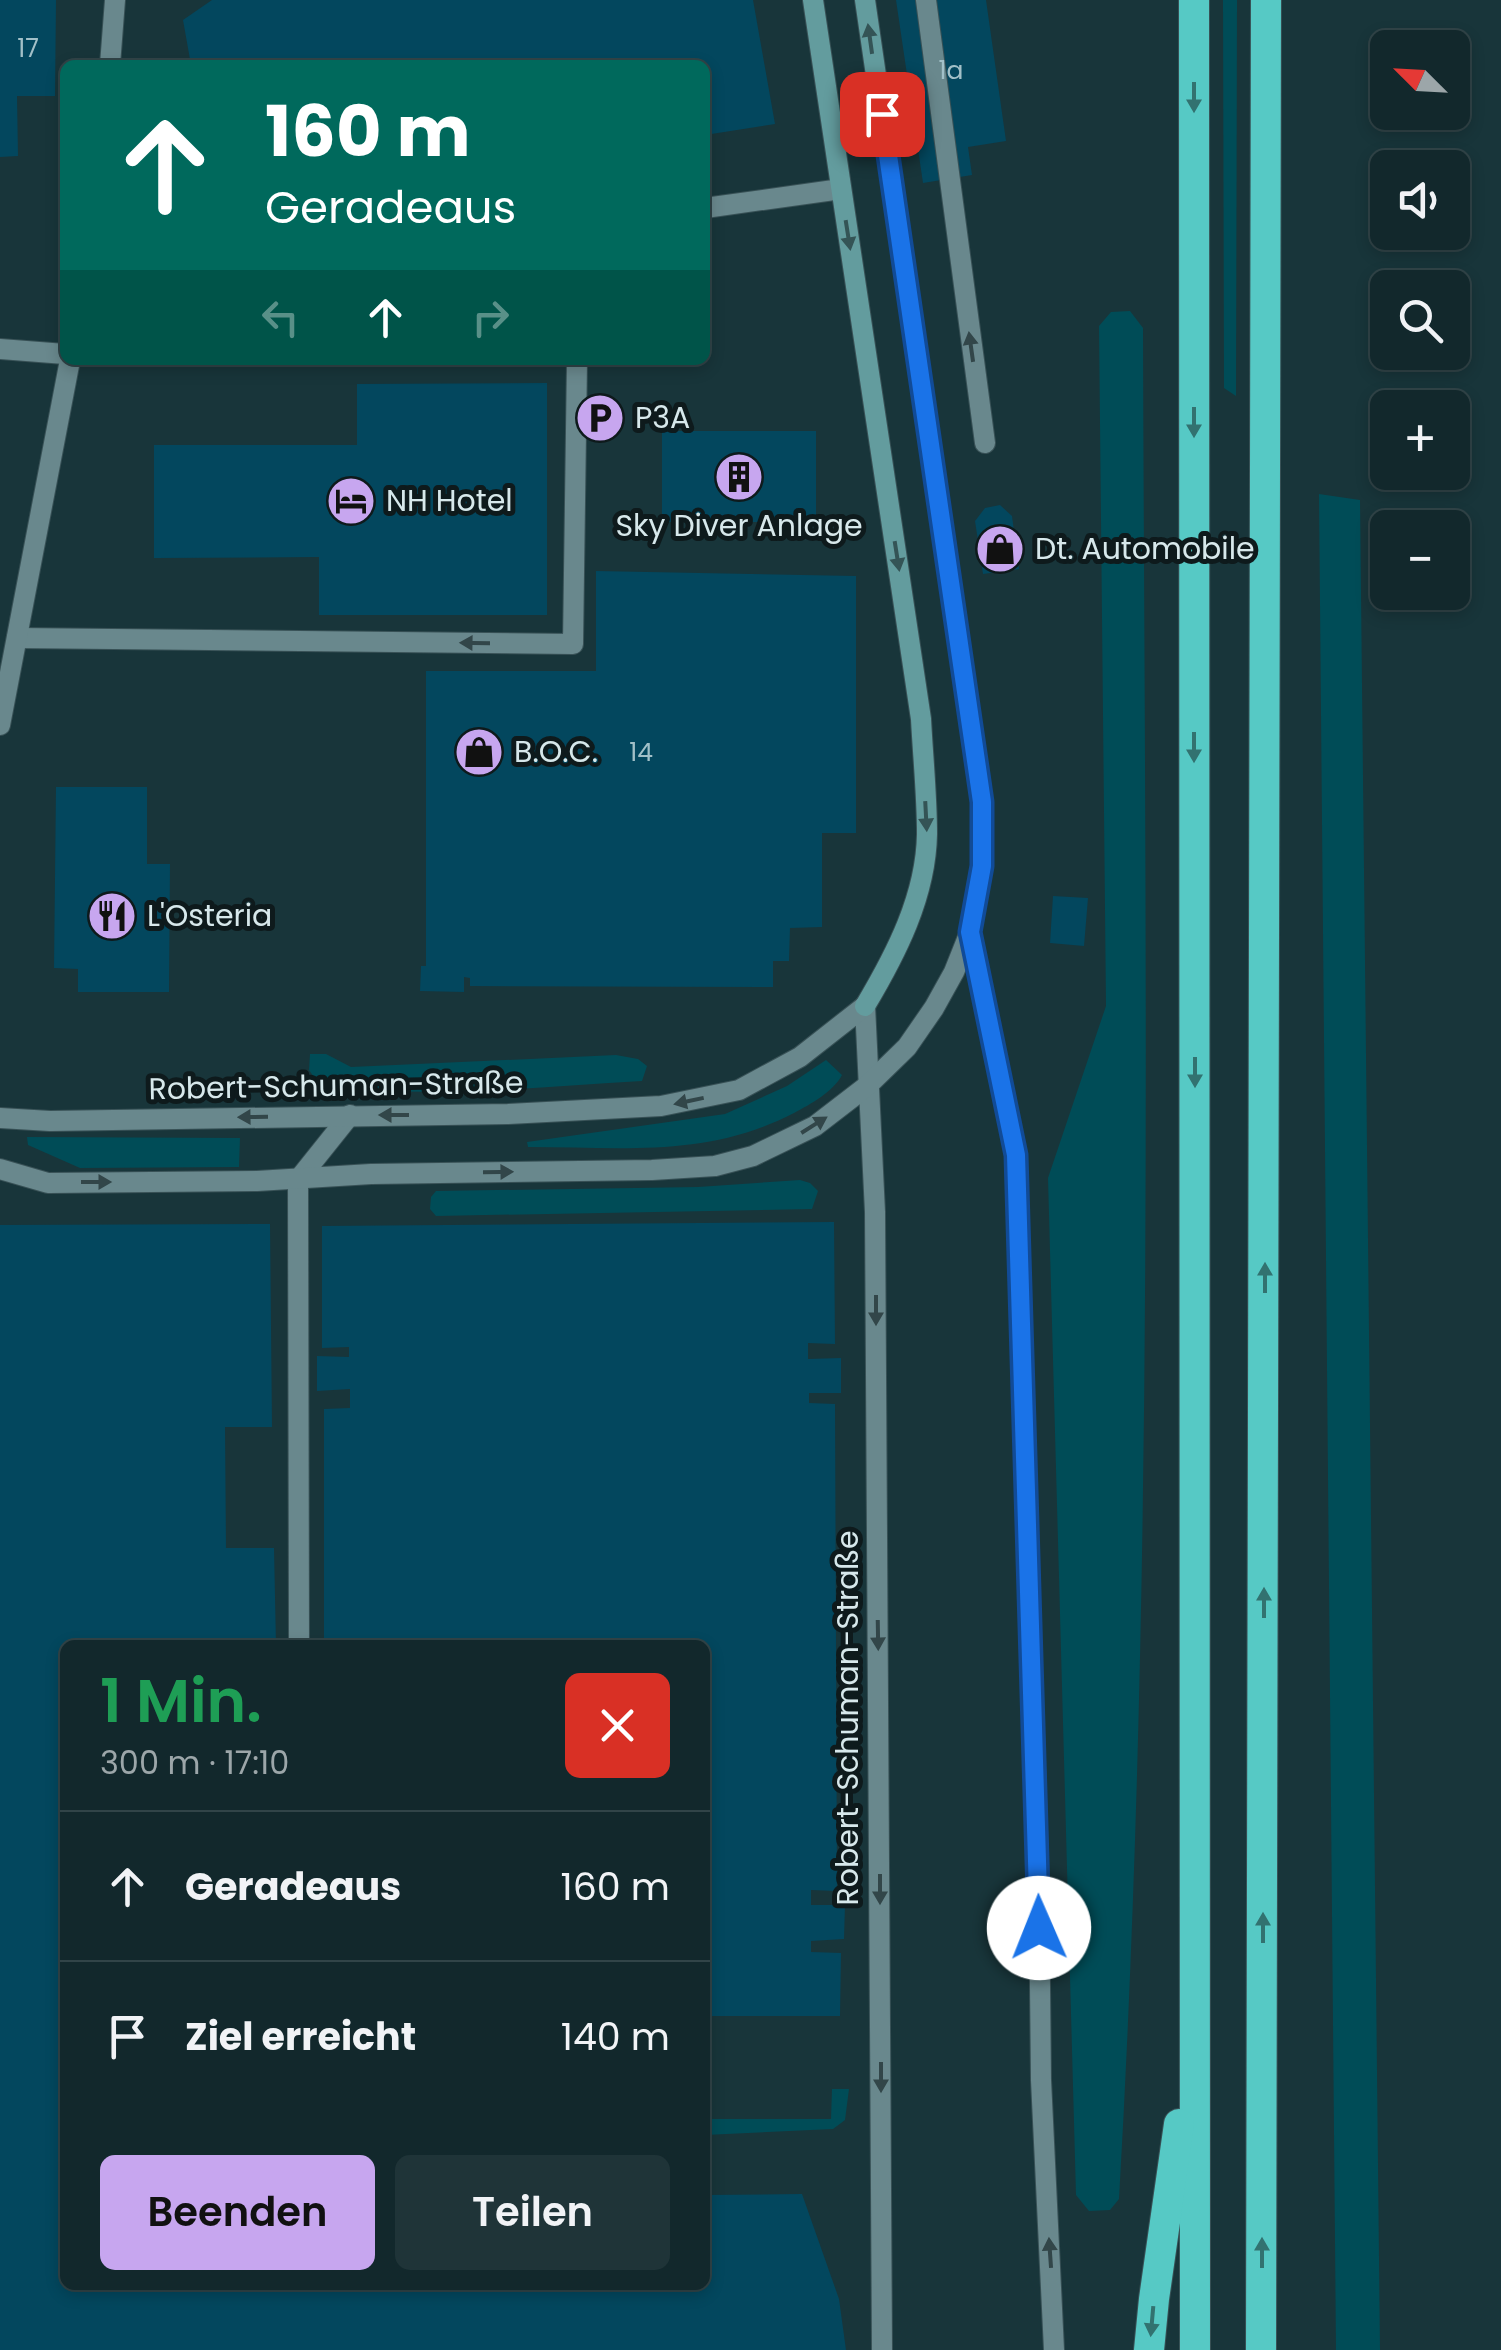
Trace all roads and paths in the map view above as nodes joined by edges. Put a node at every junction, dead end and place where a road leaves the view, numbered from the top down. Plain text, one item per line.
1 (115, 0) edge
2 (813, 0) edge
3 (865, 0) edge
4 (926, 0) edge
5 (1194, 0) edge
6 (1266, 0) edge
7 (110, 60) edge
8 (841, 189) junction
9 (710, 207) edge
10 (0, 349) edge
11 (60, 354) edge
12 (69, 365) edge
13 (577, 365) edge
14 (985, 443) dead end
15 (17, 638) junction
16 (0, 726) edge
17 (970, 932) junction
18 (864, 1006) junction
19 (868, 1086) junction
20 (350, 1115) junction
21 (0, 1118) edge
22 (0, 1169) edge
23 (298, 1180) junction
24 (300, 1640) edge
25 (1195, 2017) junction
26 (882, 2350) edge
27 (1054, 2350) edge
28 (1150, 2350) edge
29 (1195, 2350) edge
30 (1262, 2350) edge

1 - 7 street
2 - 8 street
17 -> 3 street
14 -> 4 street
5 -> 25 highway
30 -> 6 highway
8 - 9 street
8 -> 18 street
10 - 11 street
12 - 15 street
13 -> 15 street
15 - 16 street
17 - 19 street
27 -> 17 street
18 - 19 street, Robert-Schuman-Straße
18 -> 20 street, Robert-Schuman-Straße
23 -> 19 street
19 -> 26 street, Robert-Schuman-Straße
20 -> 21 street, Robert-Schuman-Straße
20 - 23 street
22 -> 23 street
23 - 24 street
25 -> 28 highway
25 - 29 highway

